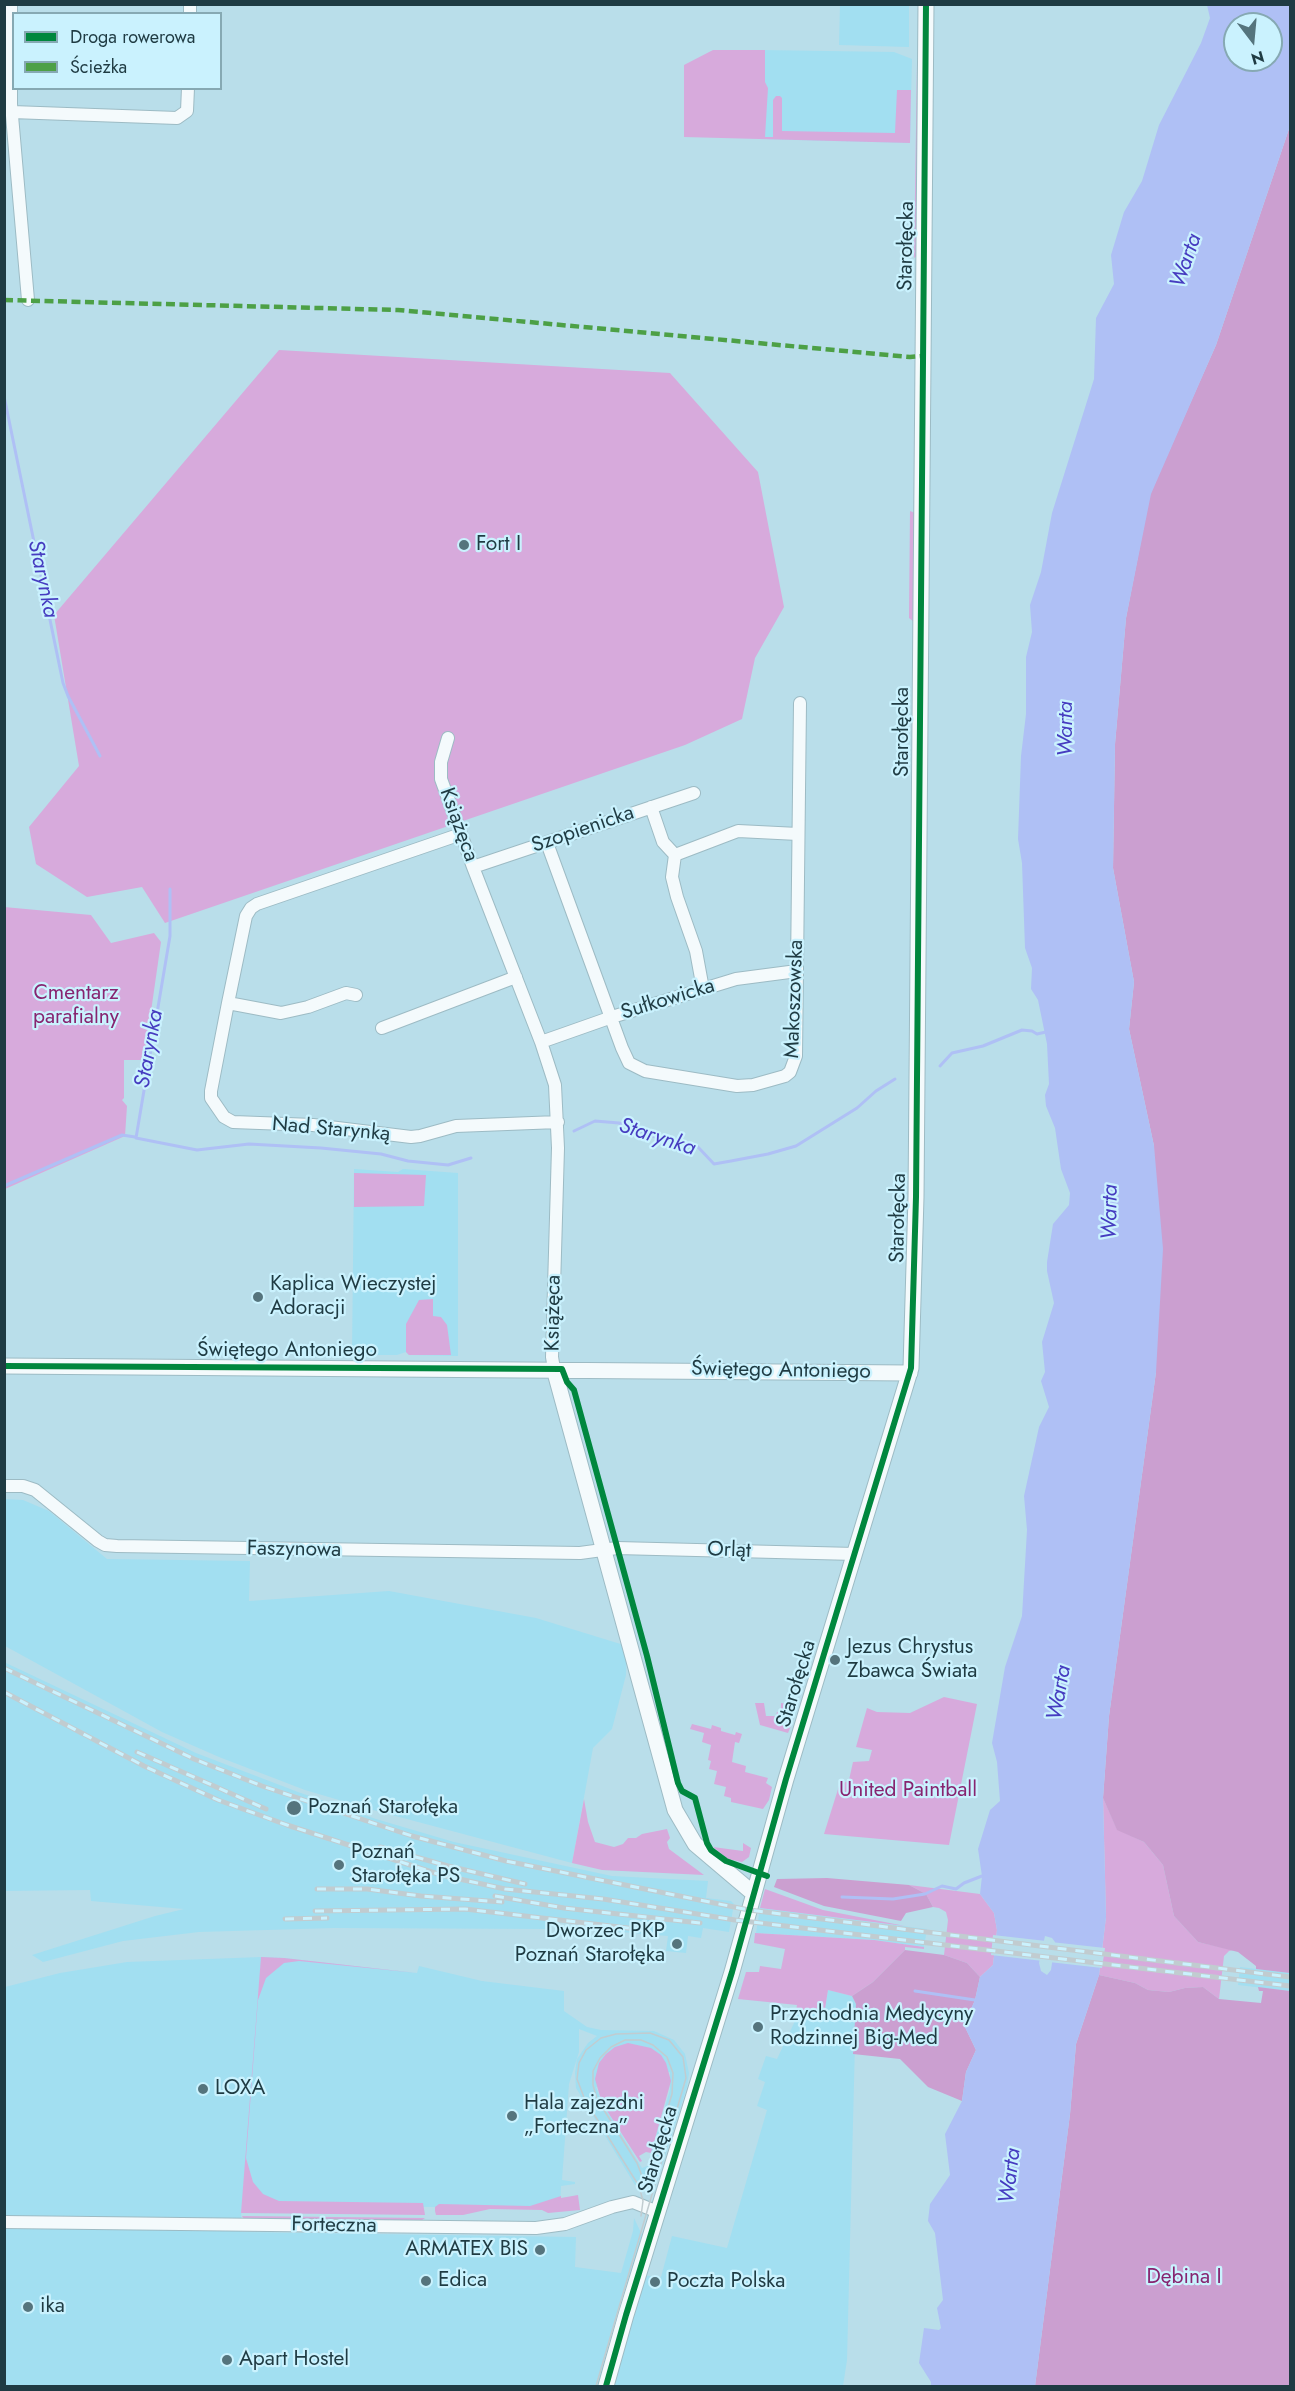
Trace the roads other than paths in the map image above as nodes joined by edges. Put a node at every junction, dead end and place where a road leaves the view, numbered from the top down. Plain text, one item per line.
1 (11, 4) edge
2 (926, 4) edge
3 (188, 90) edge
4 (12, 112) junction
5 (28, 300) dead end
6 (800, 703) dead end
7 (448, 738) dead end
8 (694, 793) dead end
9 (651, 807) junction
10 (461, 834) junction
11 (798, 834) junction
12 (547, 843) junction
13 (675, 855) junction
14 (473, 867) junction
15 (797, 972) junction
16 (516, 977) junction
17 (702, 989) junction
18 (356, 995) dead end
19 (228, 1003) junction
20 (612, 1017) junction
21 (382, 1028) dead end
22 (542, 1042) junction
23 (558, 1122) junction
24 (4, 1366) edge
25 (558, 1369) junction
26 (910, 1373) junction
27 (4, 1486) edge
28 (603, 1549) junction
29 (855, 1554) junction
30 (754, 1894) junction
31 (658, 2212) junction
32 (4, 2222) edge
33 (606, 2386) edge

1 - 4 street
2 - 26 street, Starołęcka
3 - 4 street
4 - 5 street
6 - 11 street, Makoszowska
7 - 10 street, Książęca
8 - 9 street, Szopienicka
9 - 12 street, Szopienicka
9 - 13 street
10 - 14 street, Książęca
10 - 19 street, Nad Starynką
11 - 13 street
11 - 15 street, Makoszowska
12 - 14 street, Szopienicka
12 - 20 street, Makoszowska
13 - 17 street
14 - 16 street, Książęca
15 - 17 street, Sułkowicka
15 - 20 street, Makoszowska
16 - 21 street
16 - 22 street, Książęca
17 - 20 street, Sułkowicka
18 - 19 street
19 - 23 street, Nad Starynką
20 - 22 street, Sułkowicka
22 - 23 street, Książęca
23 - 25 street, Książęca
24 - 25 street, Świętego Antoniego
25 - 26 street, Świętego Antoniego
25 - 28 street, Książęca
26 - 29 street, Starołęcka
27 - 28 street, Faszynowa
28 - 29 street, Orląt
28 - 30 street, Książęca
29 - 30 street, Starołęcka
30 - 31 street, Starołęcka
31 - 32 street, Forteczna
31 - 33 street, Starołęcka

